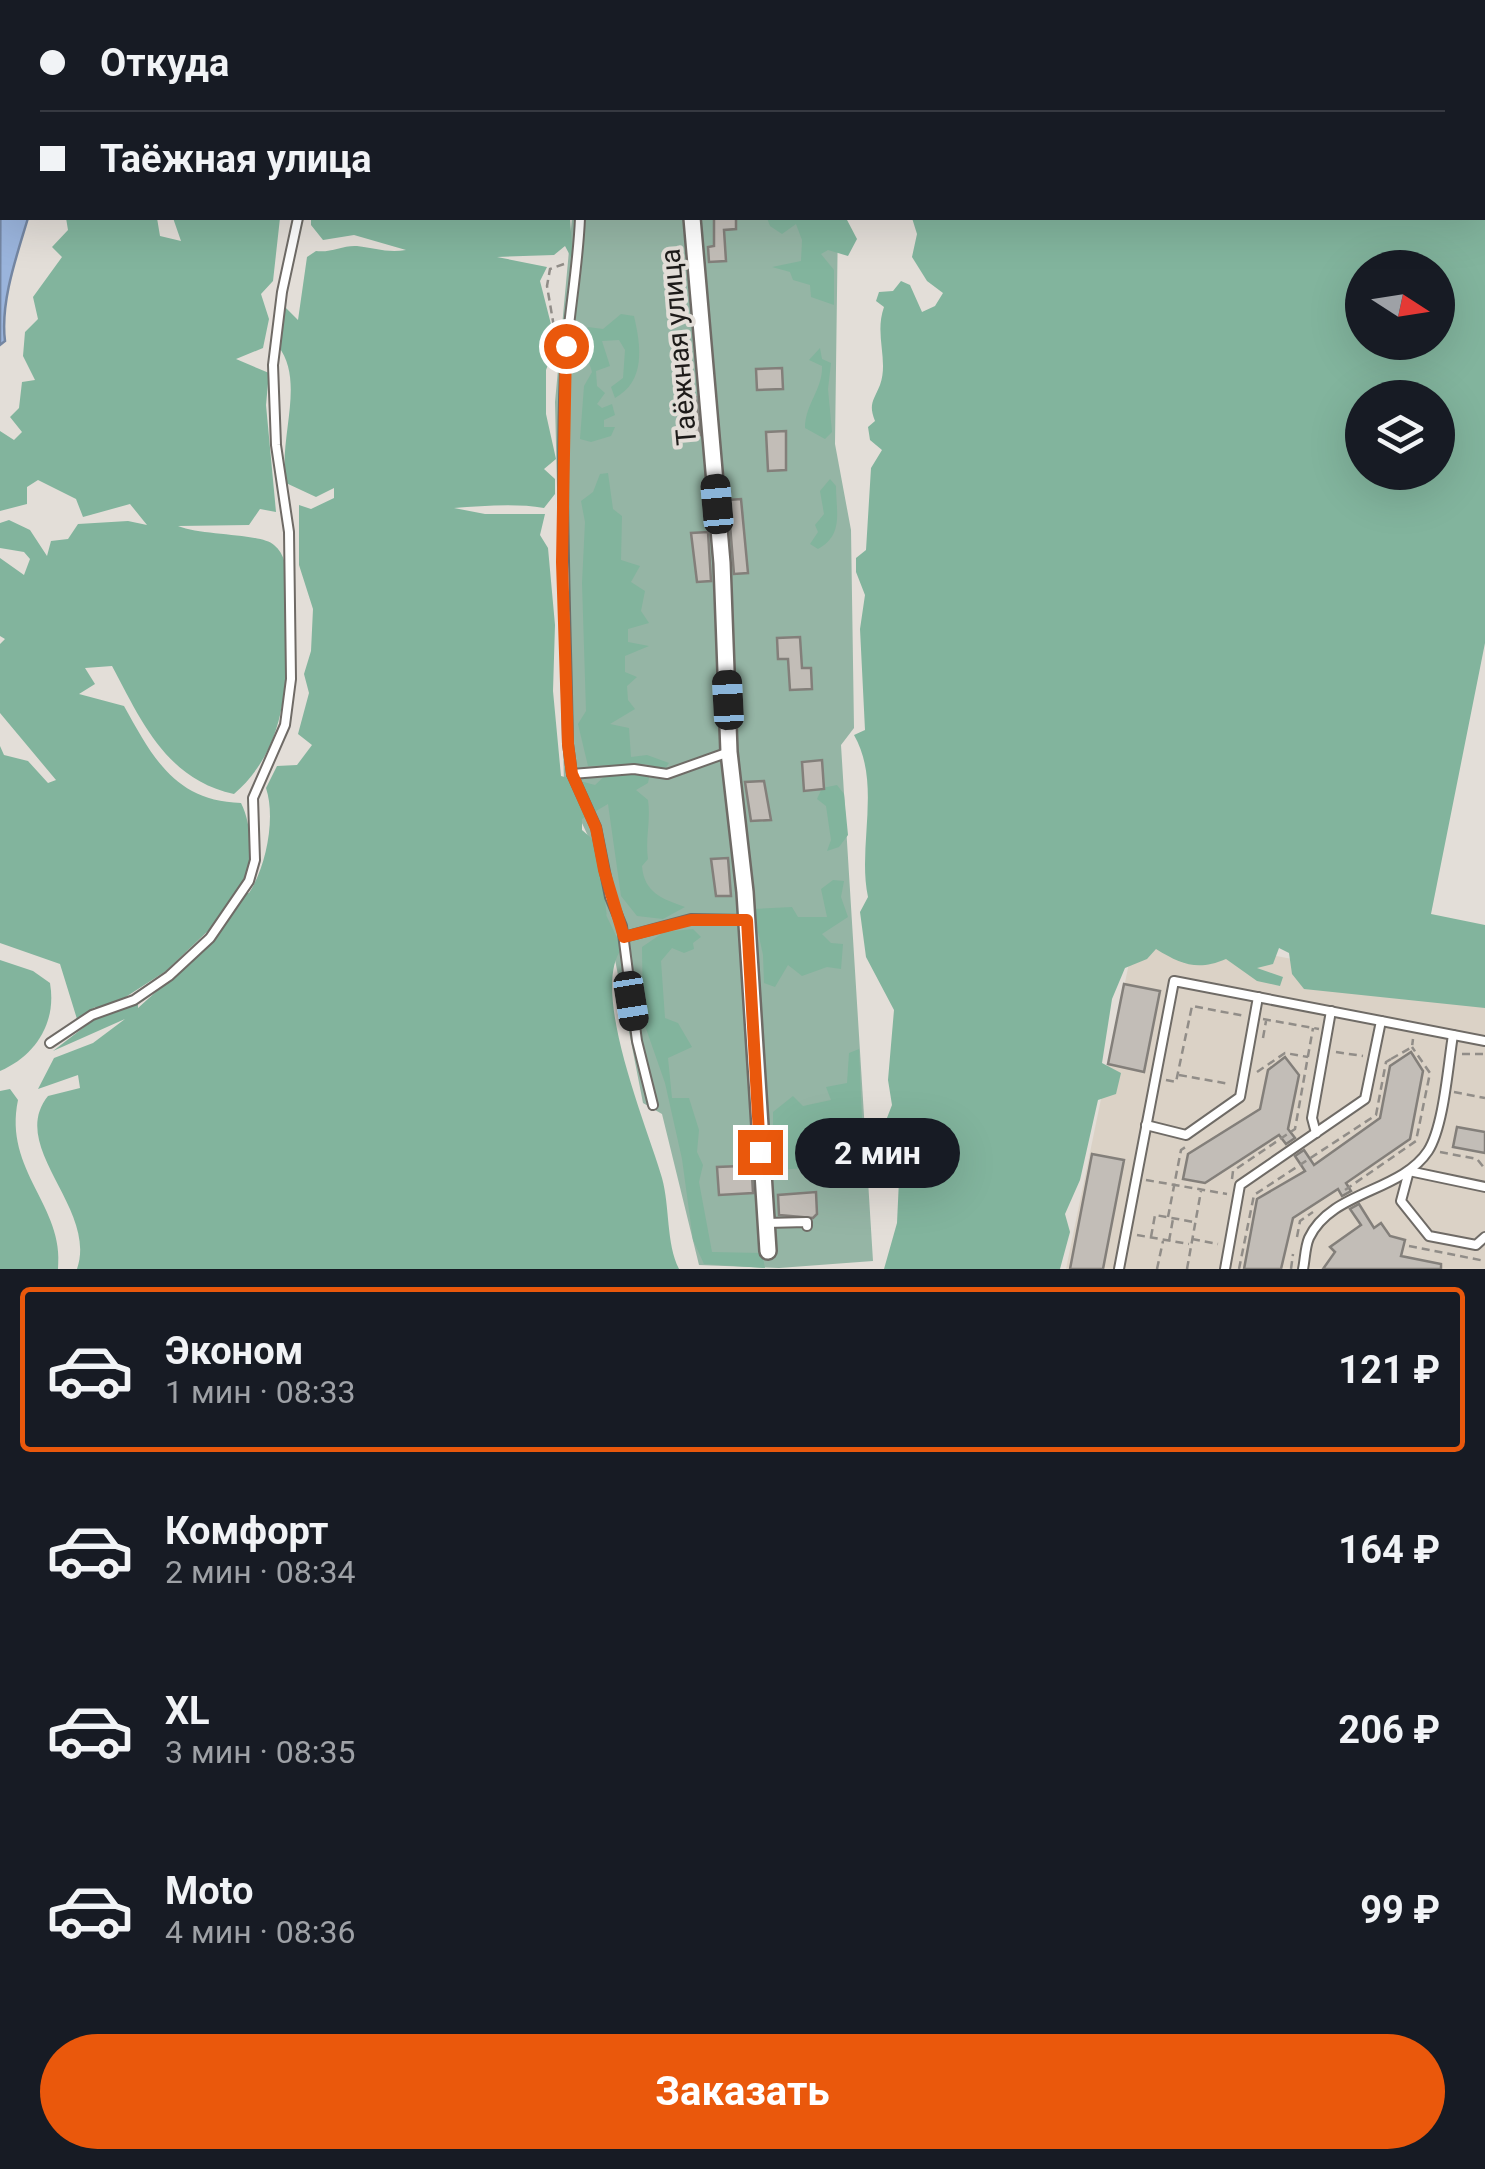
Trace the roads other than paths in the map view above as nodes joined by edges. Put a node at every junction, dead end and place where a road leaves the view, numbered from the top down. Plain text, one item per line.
1 (298, 220) edge
2 (580, 220) edge
3 (692, 220) edge
4 (729, 752) junction
5 (572, 774) junction
6 (747, 920) junction
7 (624, 937) junction
8 (1258, 997) junction
9 (1331, 1012) junction
10 (1381, 1021) junction
11 (1453, 1036) junction
12 (1485, 1041) edge
13 (50, 1043) dead end
14 (653, 1104) dead end
15 (1146, 1125) junction
16 (1316, 1133) junction
17 (760, 1152) junction
18 (741, 1154) dead end
19 (1409, 1172) junction
20 (1485, 1187) edge
21 (766, 1224) junction
22 (808, 1226) dead end
23 (1485, 1236) edge
24 (768, 1251) dead end
25 (1119, 1269) edge
26 (1225, 1269) edge
27 (1303, 1269) edge

1 - 13 lane
2 - 5 lane
3 - 4 street, Таёжная улица
4 - 5 lane
4 - 6 street, Таёжная улица
5 - 7 lane
6 - 7 lane
6 - 17 street, Таёжная улица
7 - 14 lane
8 - 9 lane
8 - 15 lane
8 - 15 lane
9 - 10 lane
9 - 16 lane
10 - 11 lane
10 - 16 lane
11 - 12 lane
11 - 19 lane
15 - 25 lane
16 - 26 lane
17 - 18 lane
17 - 21 street, Таёжная улица
19 - 20 lane
19 - 23 lane
19 - 27 lane
21 - 22 lane
21 - 24 street, Таёжная улица

